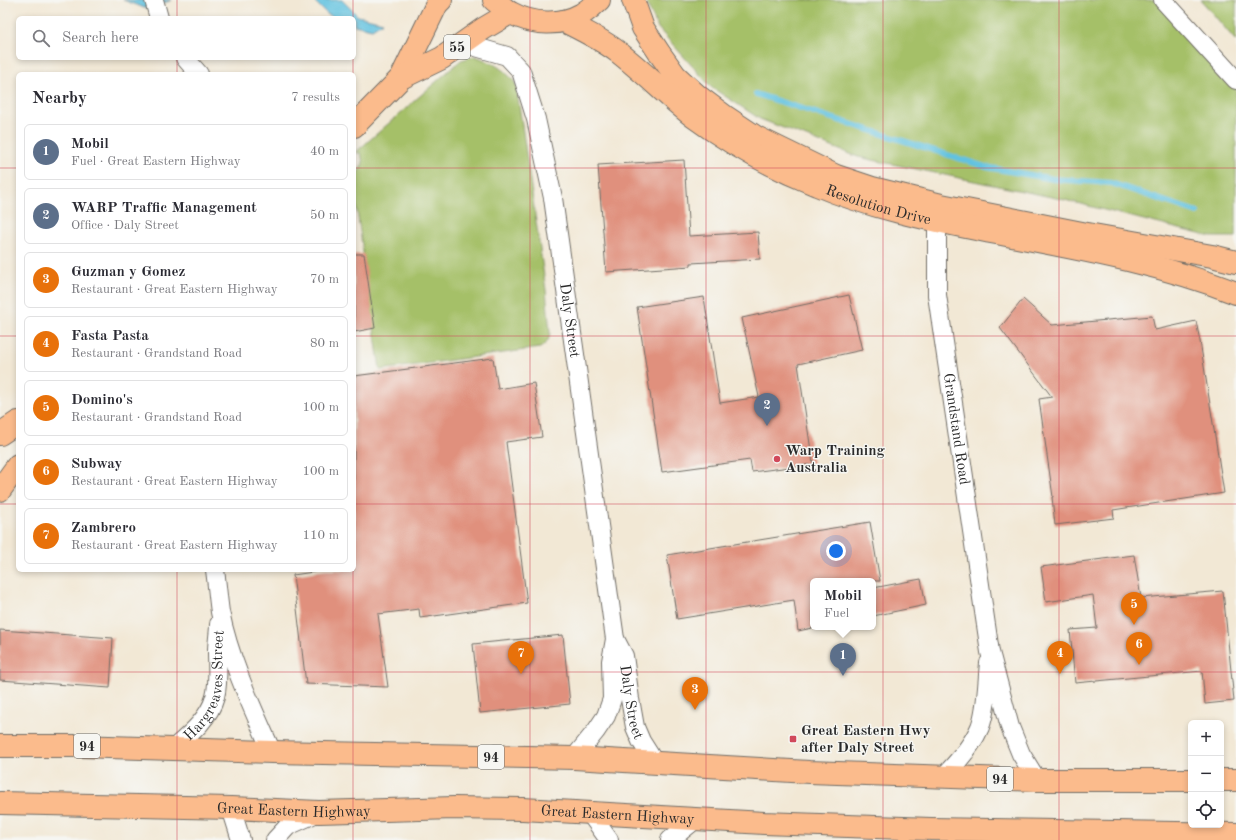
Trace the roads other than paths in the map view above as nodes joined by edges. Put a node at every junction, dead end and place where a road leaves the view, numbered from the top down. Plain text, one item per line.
1 (441, 0) edge
2 (599, 0) edge
3 (633, 0) edge
4 (1163, 0) edge
5 (502, 6) edge
6 (564, 21) junction
7 (462, 43) junction
8 (187, 60) edge
9 (197, 72) edge
10 (402, 78) junction
11 (1236, 80) edge
12 (356, 124) edge
13 (939, 213) junction
14 (1236, 262) edge
15 (1236, 293) edge
16 (16, 423) edge
17 (0, 434) edge
18 (16, 467) edge
19 (0, 490) edge
20 (215, 572) edge
21 (220, 613) junction
22 (615, 639) junction
23 (990, 652) junction
24 (0, 746) edge
25 (173, 749) junction
26 (272, 752) junction
27 (574, 758) junction
28 (655, 763) junction
29 (944, 777) junction
30 (1037, 780) junction
31 (1188, 780) edge
32 (1224, 780) edge
33 (1236, 780) edge
34 (0, 803) edge
35 (231, 808) junction
36 (319, 812) junction
37 (589, 812) junction
38 (696, 819) junction
39 (1236, 834) edge
40 (241, 840) edge
41 (275, 840) edge
42 (609, 840) edge
43 (670, 840) edge

1 - 10 main road, 55
2 - 6 main road, 55
3 - 13 main road, Resolution Drive
4 - 11 street
5 - 6 main road, 55
5 - 7 main road, 55
6 - 13 main road, Resolution Drive
7 - 10 main road, 55
7 - 22 street, Daly Street
8 - 9 street
10 - 12 main road, 55
13 - 14 main road, Resolution Drive
13 - 15 main road, Resolution Drive
13 - 23 street, Grandstand Road
16 - 17 main road
18 - 19 main road
20 - 21 street, Hargreaves Street
21 - 25 street, Hargreaves Street
21 - 26 street, Hargreaves Street
22 - 27 street, Daly Street
22 - 28 street, Daly Street
23 - 29 street, Grandstand Road
23 - 30 street, Grandstand Road
24 - 25 main road, 94
25 - 26 main road, 94
26 - 27 main road, 94
27 - 28 main road, 94
28 - 29 main road, 94
29 - 30 main road, 94
30 - 31 main road, 94
32 - 33 main road
34 - 35 main road, Great Eastern Highway
35 - 36 main road, Great Eastern Highway
35 - 40 street
36 - 37 main road, Great Eastern Highway
36 - 41 street
37 - 38 main road, Great Eastern Highway
37 - 42 street
38 - 39 main road, Great Eastern Highway
38 - 43 street

